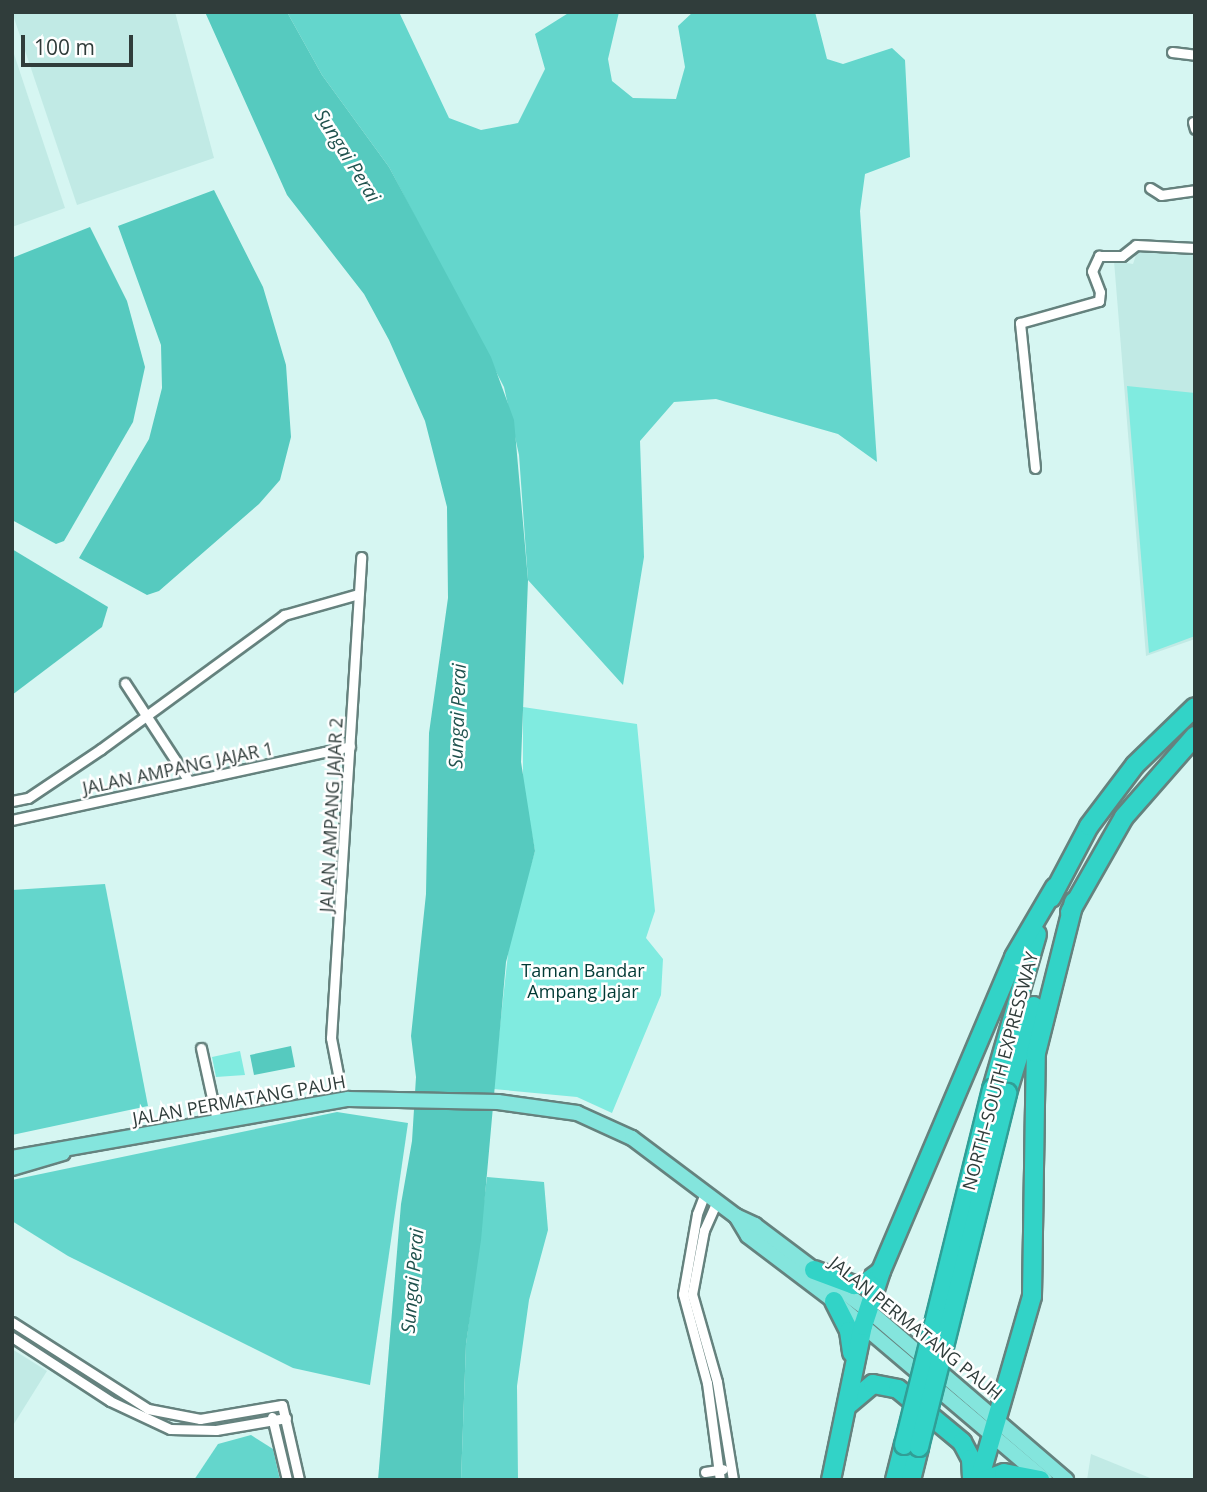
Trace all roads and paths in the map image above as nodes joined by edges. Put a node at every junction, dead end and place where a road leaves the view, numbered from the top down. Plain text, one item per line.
1 (1172, 52) dead end
2 (1195, 55) edge
3 (1150, 188) dead end
4 (1195, 190) edge
5 (1195, 248) edge
6 (1035, 468) dead end
7 (361, 557) dead end
8 (358, 593) junction
9 (125, 682) dead end
10 (1195, 707) edge
11 (147, 715) junction
12 (1195, 736) edge
13 (350, 746) junction
14 (189, 781) junction
15 (12, 802) edge
16 (12, 820) edge
17 (1055, 887) junction
18 (1074, 902) junction
19 (201, 1048) dead end
20 (338, 1074) dead end
21 (999, 1091) junction
22 (217, 1121) junction
23 (68, 1151) junction
24 (12, 1158) edge
25 (12, 1168) edge
26 (711, 1197) junction
27 (736, 1216) junction
28 (814, 1270) junction
29 (881, 1271) junction
30 (834, 1301) junction
31 (865, 1318) junction
32 (12, 1322) edge
33 (12, 1337) edge
34 (854, 1371) junction
35 (712, 1382) junction
36 (847, 1407) junction
37 (270, 1408) junction
38 (285, 1418) junction
39 (273, 1421) junction
40 (996, 1428) junction
41 (912, 1446) junction
42 (732, 1468) junction
43 (705, 1472) dead end
44 (720, 1475) edge
45 (286, 1480) edge
46 (299, 1480) edge
47 (733, 1480) edge
48 (831, 1480) edge
49 (895, 1480) edge
50 (911, 1480) edge
51 (972, 1480) edge
52 (979, 1480) edge
53 (985, 1480) edge
54 (1040, 1480) edge
55 (1045, 1480) edge
56 (1066, 1480) edge

1 - 2 street
3 - 4 street
5 - 6 street
7 - 8 street, JALAN AMPANG JAJAR 2
8 - 11 street
8 - 13 street, JALAN AMPANG JAJAR 2
9 - 11 street
10 - 17 highway, NORTH–SOUTH EXPRESSWAY
11 - 14 street
11 - 15 street
12 - 18 highway, NORTH–SOUTH EXPRESSWAY
13 - 14 street, JALAN AMPANG JAJAR 1
13 - 20 street, JALAN AMPANG JAJAR 2
14 - 16 street, JALAN AMPANG JAJAR 1
17 - 21 highway, NORTH–SOUTH EXPRESSWAY
17 - 29 highway
18 - 21 highway, NORTH–SOUTH EXPRESSWAY
18 - 40 highway
19 - 22 street
21 - 41 highway, NORTH–SOUTH EXPRESSWAY, bridge
22 - 23 main road, JALAN PERMATANG PAUH
22 - 26 main road, JALAN PERMATANG PAUH
23 - 24 main road, JALAN PERMATANG PAUH
23 - 25 main road
26 - 27 main road, JALAN PERMATANG PAUH
26 - 35 street
27 - 28 main road, JALAN PERMATANG PAUH
27 - 30 main road, JALAN PERMATANG PAUH
28 - 29 highway
28 - 31 main road, JALAN PERMATANG PAUH
29 - 31 highway
30 - 31 main road, JALAN PERMATANG PAUH
30 - 34 highway
31 - 34 highway
31 - 40 main road, JALAN PERMATANG PAUH
32 - 37 street
33 - 39 street
34 - 36 highway
35 - 42 street
35 - 44 street
36 - 48 highway
36 - 51 highway
37 - 38 street
37 - 39 street
38 - 39 street
38 - 46 street
39 - 45 street
40 - 52 highway
40 - 55 main road, JALAN PERMATANG PAUH
40 - 56 main road, JALAN PERMATANG PAUH
41 - 49 highway, NORTH–SOUTH EXPRESSWAY
41 - 50 highway, NORTH–SOUTH EXPRESSWAY
42 - 44 street
42 - 47 street
43 - 44 street
53 - 54 highway

